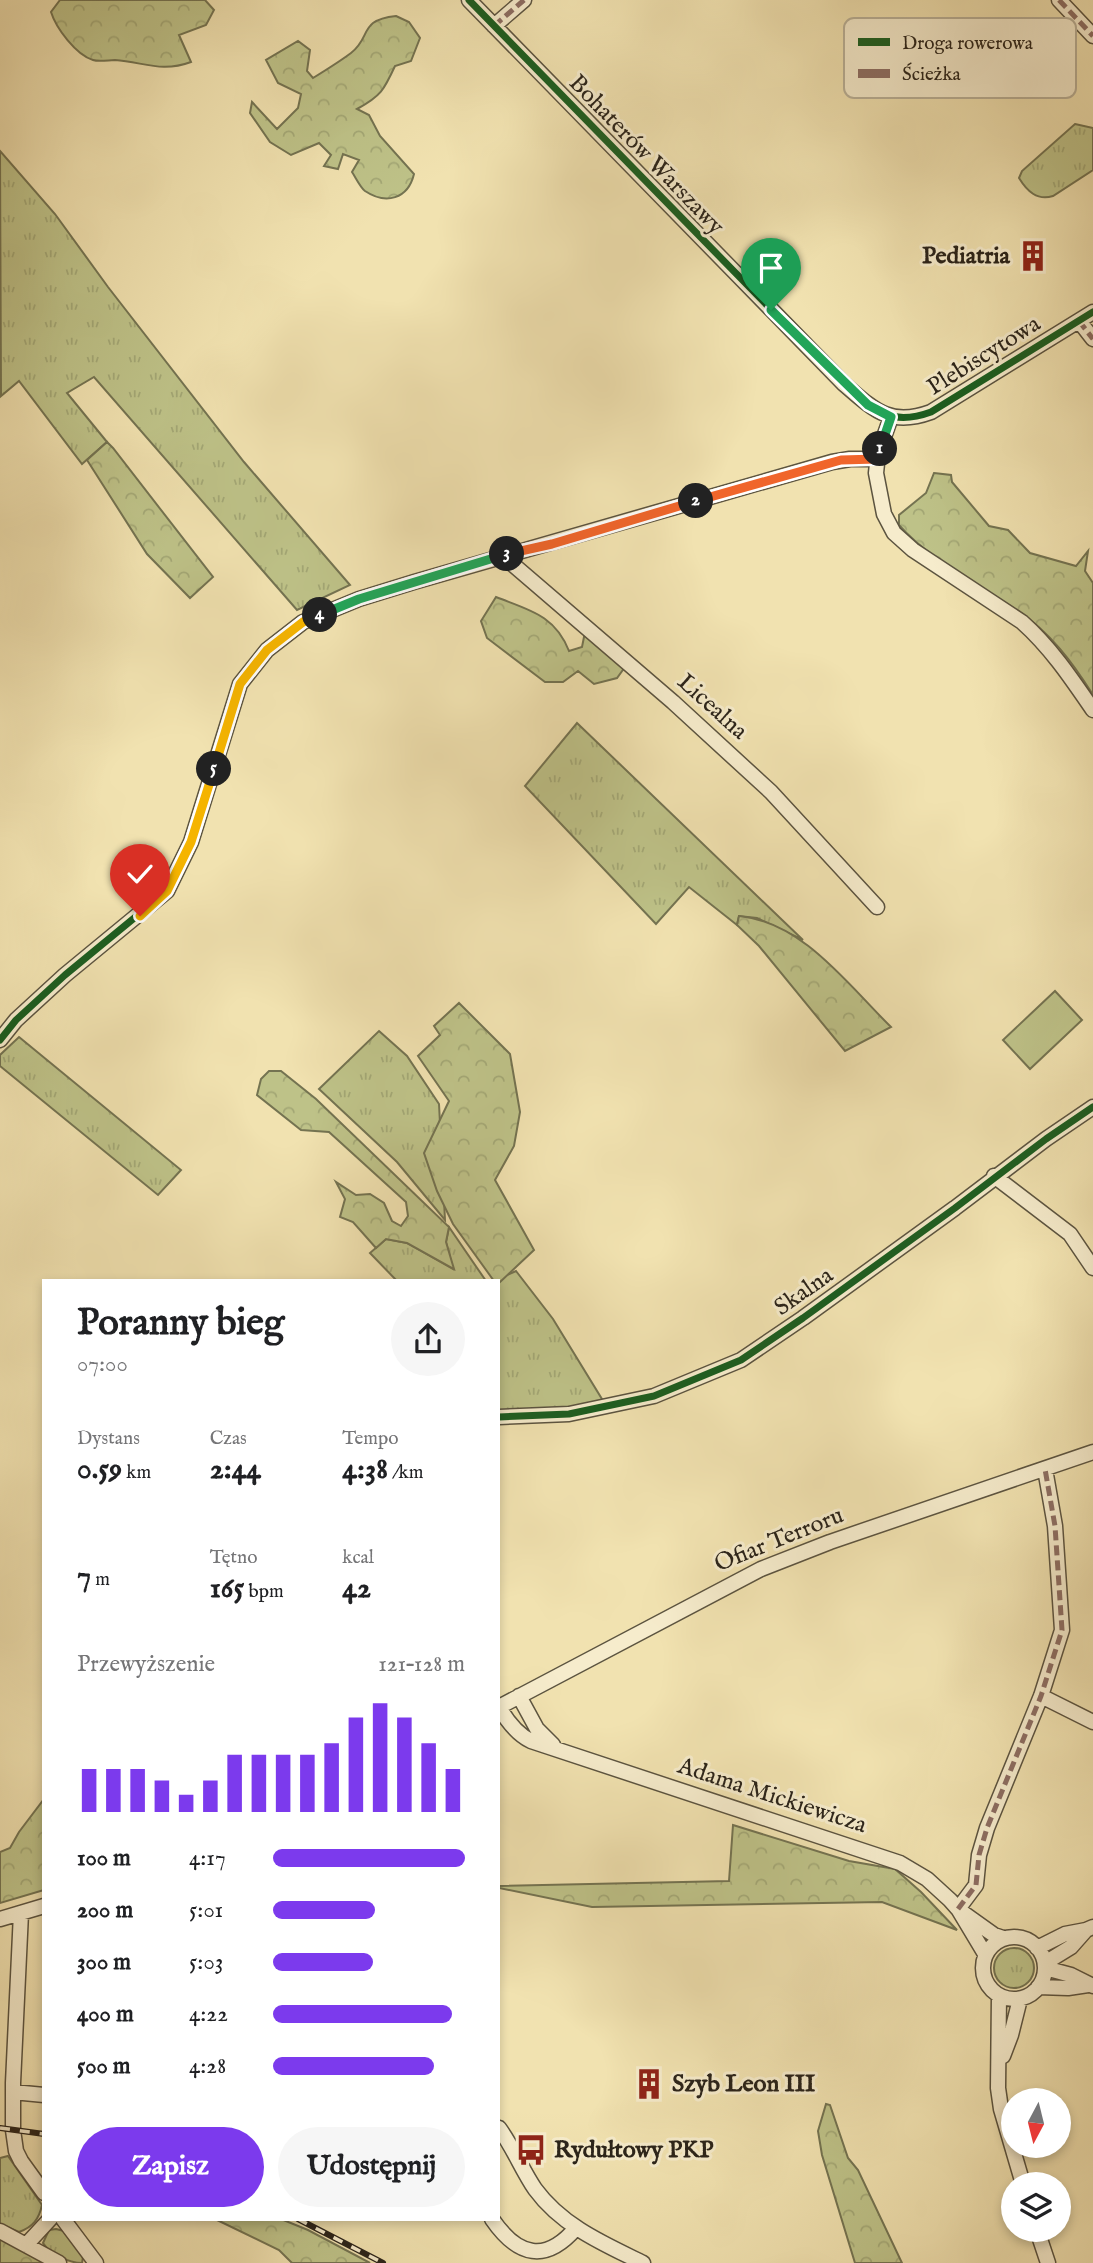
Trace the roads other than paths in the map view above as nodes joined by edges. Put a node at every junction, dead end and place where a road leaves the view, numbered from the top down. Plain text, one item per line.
1 (469, 0) edge
2 (524, 0) edge
3 (1059, 0) edge
4 (494, 26) junction
5 (1093, 36) edge
6 (1093, 312) edge
7 (1079, 321) junction
8 (1093, 339) edge
9 (891, 417) junction
10 (877, 459) junction
11 (503, 555) junction
12 (1093, 710) edge
13 (877, 908) dead end
14 (0, 1040) edge
15 (1093, 1107) edge
16 (994, 1176) junction
17 (1093, 1268) edge
18 (500, 1418) edge
19 (1093, 1452) edge
20 (1045, 1469) junction
21 (519, 1696) junction
22 (1041, 1696) junction
23 (500, 1706) edge
24 (500, 1709) edge
25 (1093, 1722) edge
26 (559, 1751) junction
27 (42, 1907) edge
28 (958, 1909) junction
29 (21, 1913) junction
30 (0, 1919) edge
31 (1090, 1929) edge
32 (1003, 1938) junction
33 (1037, 1948) junction
34 (985, 1954) junction
35 (1045, 1965) junction
36 (1091, 1986) edge
37 (1038, 1987) junction
38 (999, 1996) junction
39 (1020, 1999) junction
40 (1000, 2064) junction
41 (13, 2092) junction
42 (42, 2095) edge
43 (500, 2130) edge
44 (1019, 2172) edge
45 (42, 2190) edge
46 (48, 2221) edge
47 (64, 2221) edge
48 (493, 2221) edge
49 (576, 2228) junction
50 (0, 2231) edge
51 (1041, 2242) edge
52 (26, 2245) junction
53 (59, 2263) edge
54 (96, 2263) edge
55 (643, 2263) edge
56 (1048, 2263) edge

1 - 4 street, Bohaterów Warszawy
2 - 4 street
3 - 5 street
4 - 9 street, Bohaterów Warszawy
6 - 7 street, Plebiscytowa
7 - 8 street
7 - 9 street, Plebiscytowa
9 - 10 street
10 - 11 street
10 - 12 street
11 - 13 street, Licealna
11 - 14 street
15 - 16 street, Skalna
16 - 17 street
16 - 18 street, Skalna
19 - 20 street, Ofiar Terroru
20 - 21 street, Ofiar Terroru
20 - 22 street
21 - 23 street, Ofiar Terroru
21 - 26 street, Adama Mickiewicza
22 - 25 street
22 - 28 street
24 - 26 street, Adama Mickiewicza
26 - 28 street, Adama Mickiewicza
27 - 29 street
28 - 32 street, Adama Mickiewicza
28 - 34 street, Adama Mickiewicza
29 - 30 street
29 - 41 street
31 - 33 street
31 - 35 street
32 - 33 street
32 - 34 street
33 - 35 street
34 - 38 street
35 - 36 street
35 - 37 street
36 - 37 street
37 - 39 street
38 - 39 street
38 - 40 street
39 - 40 street
40 - 44 street
41 - 42 street
41 - 45 street
43 - 49 street
46 - 52 street
47 - 54 street
48 - 49 street
49 - 55 street
50 - 52 street
51 - 56 street
52 - 53 street

